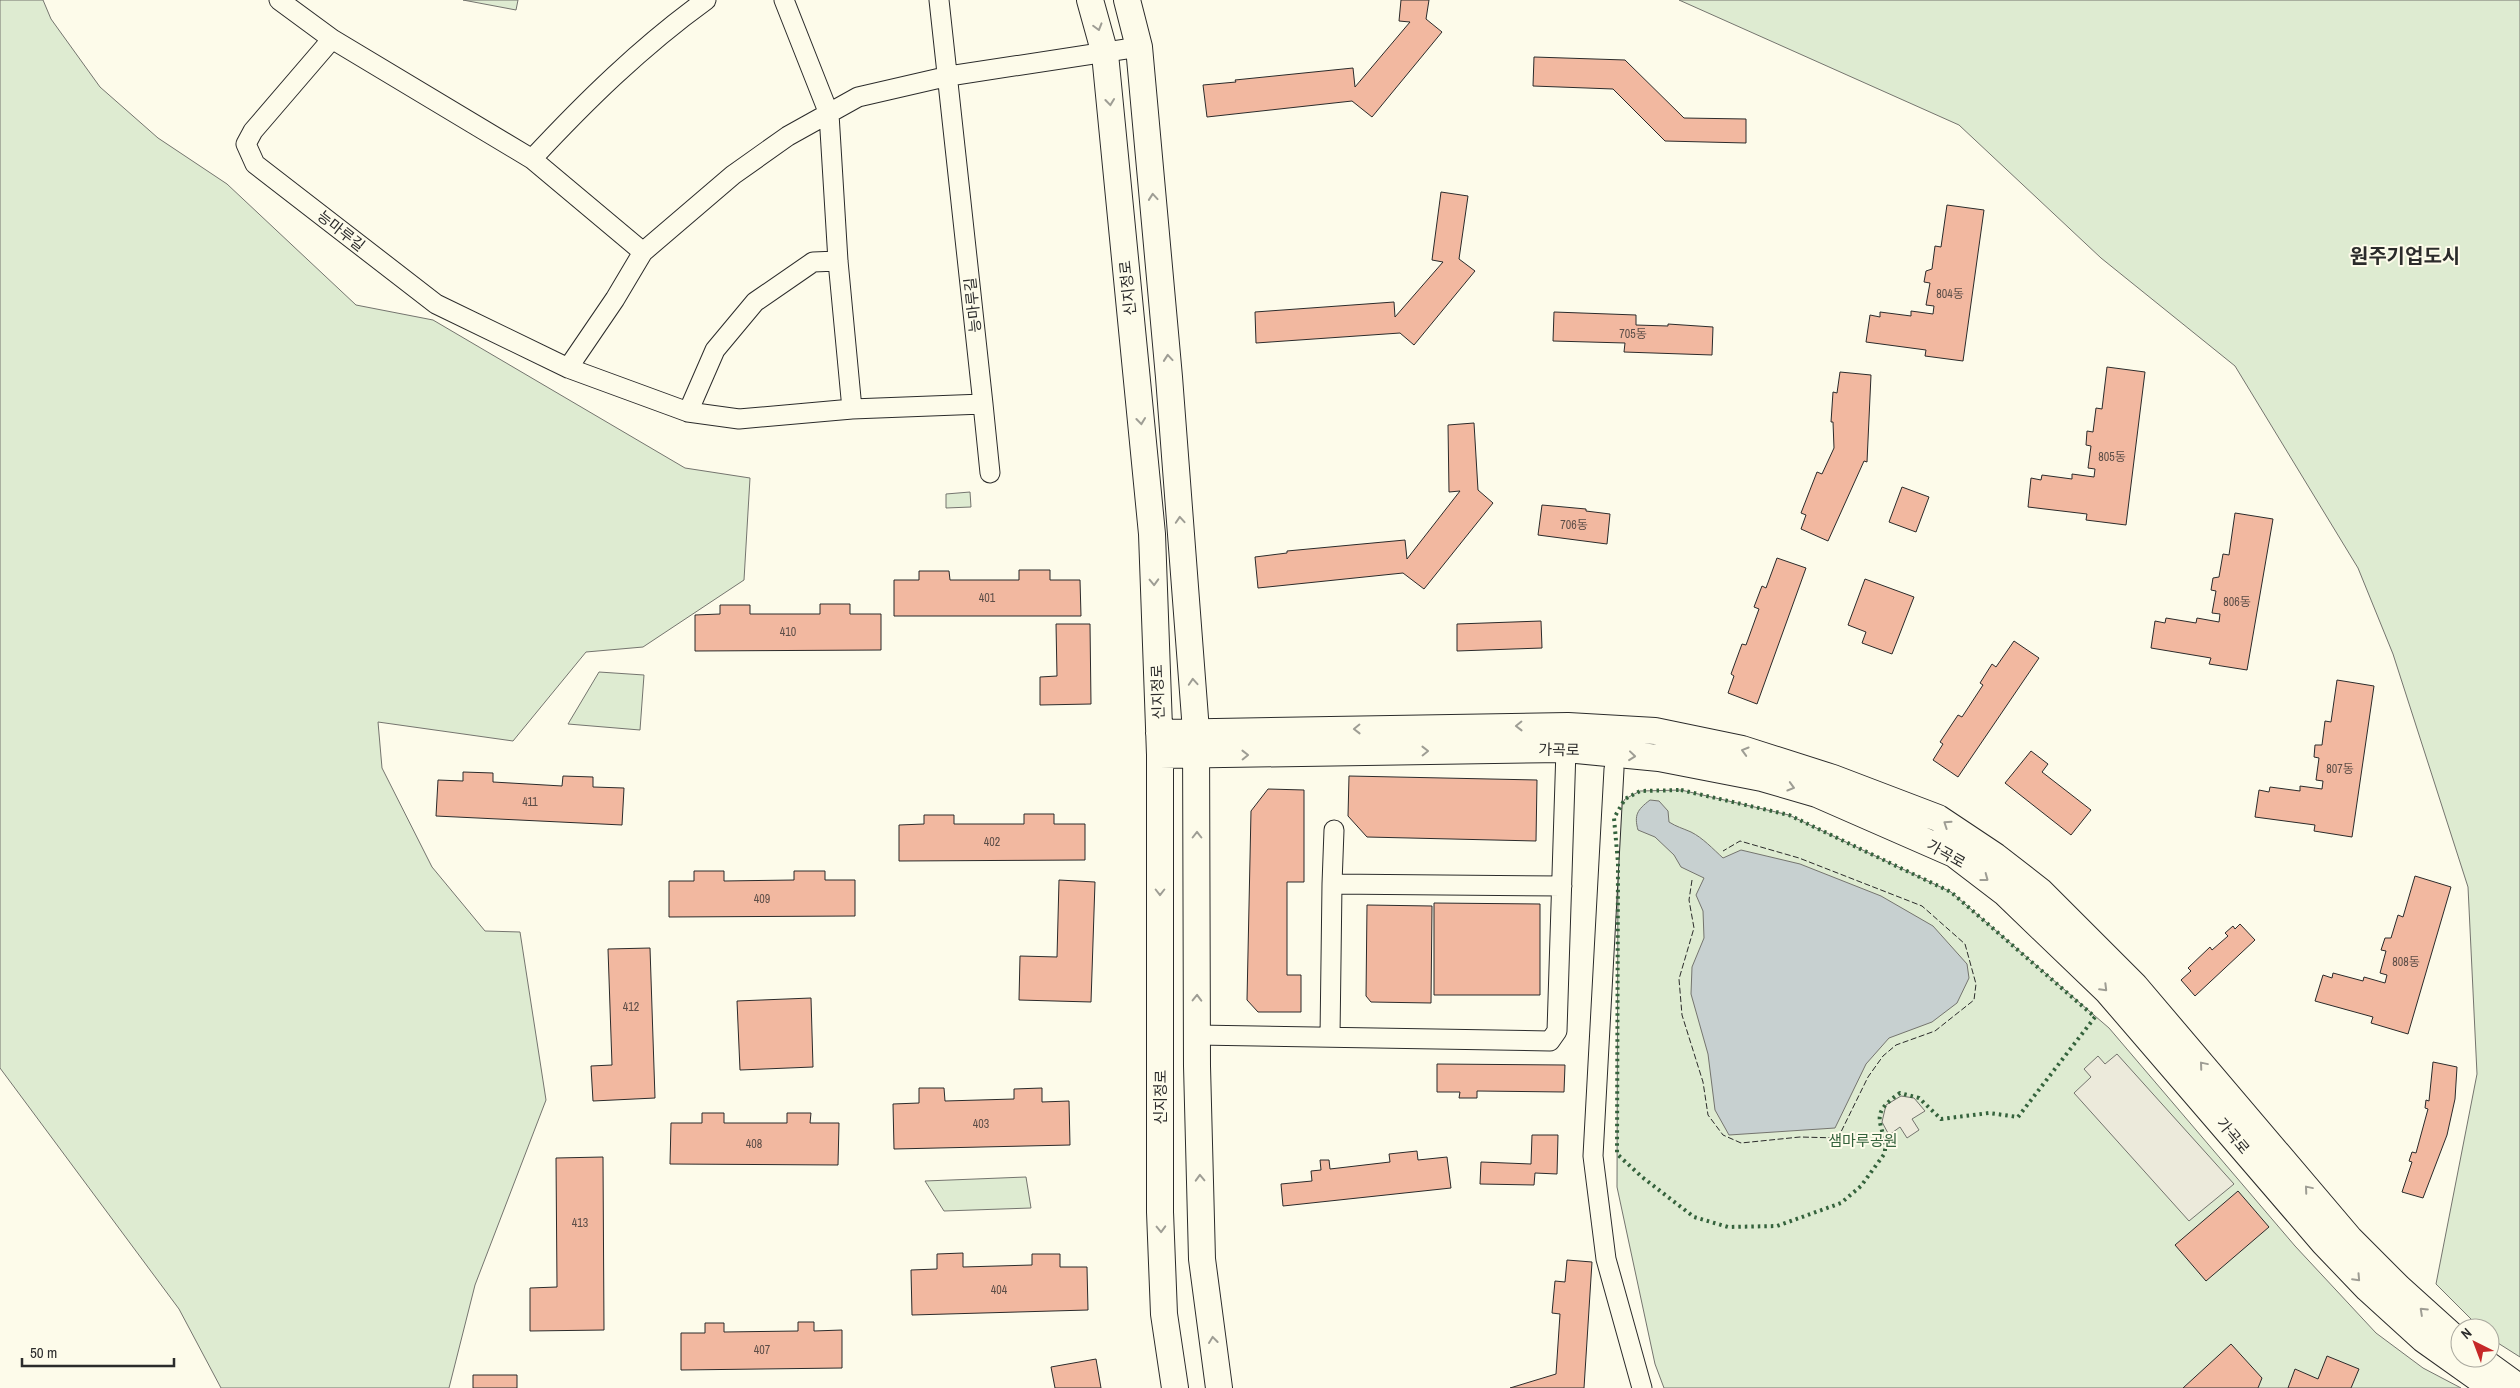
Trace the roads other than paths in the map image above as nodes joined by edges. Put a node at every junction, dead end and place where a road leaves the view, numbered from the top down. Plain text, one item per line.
1 (279, 0) edge
2 (706, 0) edge
3 (784, 0) edge
4 (939, 0) edge
5 (1090, 0) edge
6 (1127, 0) edge
7 (332, 39) junction
8 (1139, 47) junction
9 (1105, 54) junction
10 (949, 76) junction
11 (829, 114) junction
12 (532, 159) junction
13 (643, 252) junction
14 (838, 261) junction
15 (568, 368) junction
16 (983, 404) junction
17 (852, 410) junction
18 (688, 412) junction
19 (990, 473) dead end
20 (1567, 737) junction
21 (1196, 743) junction
22 (1159, 744) junction
23 (1614, 770) dead end
24 (1334, 830) dead end
25 (1332, 884) junction
26 (1562, 886) junction
27 (1197, 1035) junction
28 (1330, 1036) junction
29 (2332, 1234) junction
30 (2450, 1334) edge
31 (2493, 1368) edge
32 (1175, 1388) edge
33 (1219, 1388) edge
34 (1642, 1388) edge
35 (2492, 1388) edge
36 (2520, 1388) edge

1 - 7 street
2 - 12 street
3 - 11 street
4 - 10 street, 능마루길
5 -> 9 street, 신지정로
6 - 8 street
7 - 12 street
7 - 15 street, 능마루길
8 - 9 street
21 -> 8 street
9 - 10 street
9 -> 22 street, 신지정로
10 - 11 street
10 - 16 street, 능마루길
11 - 13 street
11 - 14 street
12 - 13 street
13 - 15 street
14 - 17 street
14 - 18 street
15 - 18 street, 능마루길
16 - 17 street, 능마루길
16 - 19 street
17 - 18 street, 능마루길
20 - 21 street, 가곡로
20 - 26 street
20 - 29 street, 가곡로
21 - 22 street, 가곡로
27 -> 21 street
22 -> 32 street, 신지정로
23 - 34 street
24 - 25 street
25 - 26 street
25 - 28 street
26 - 28 street
27 - 28 street
33 -> 27 street
30 -> 29 street, 가곡로
29 -> 35 street, 가곡로
31 - 36 street

